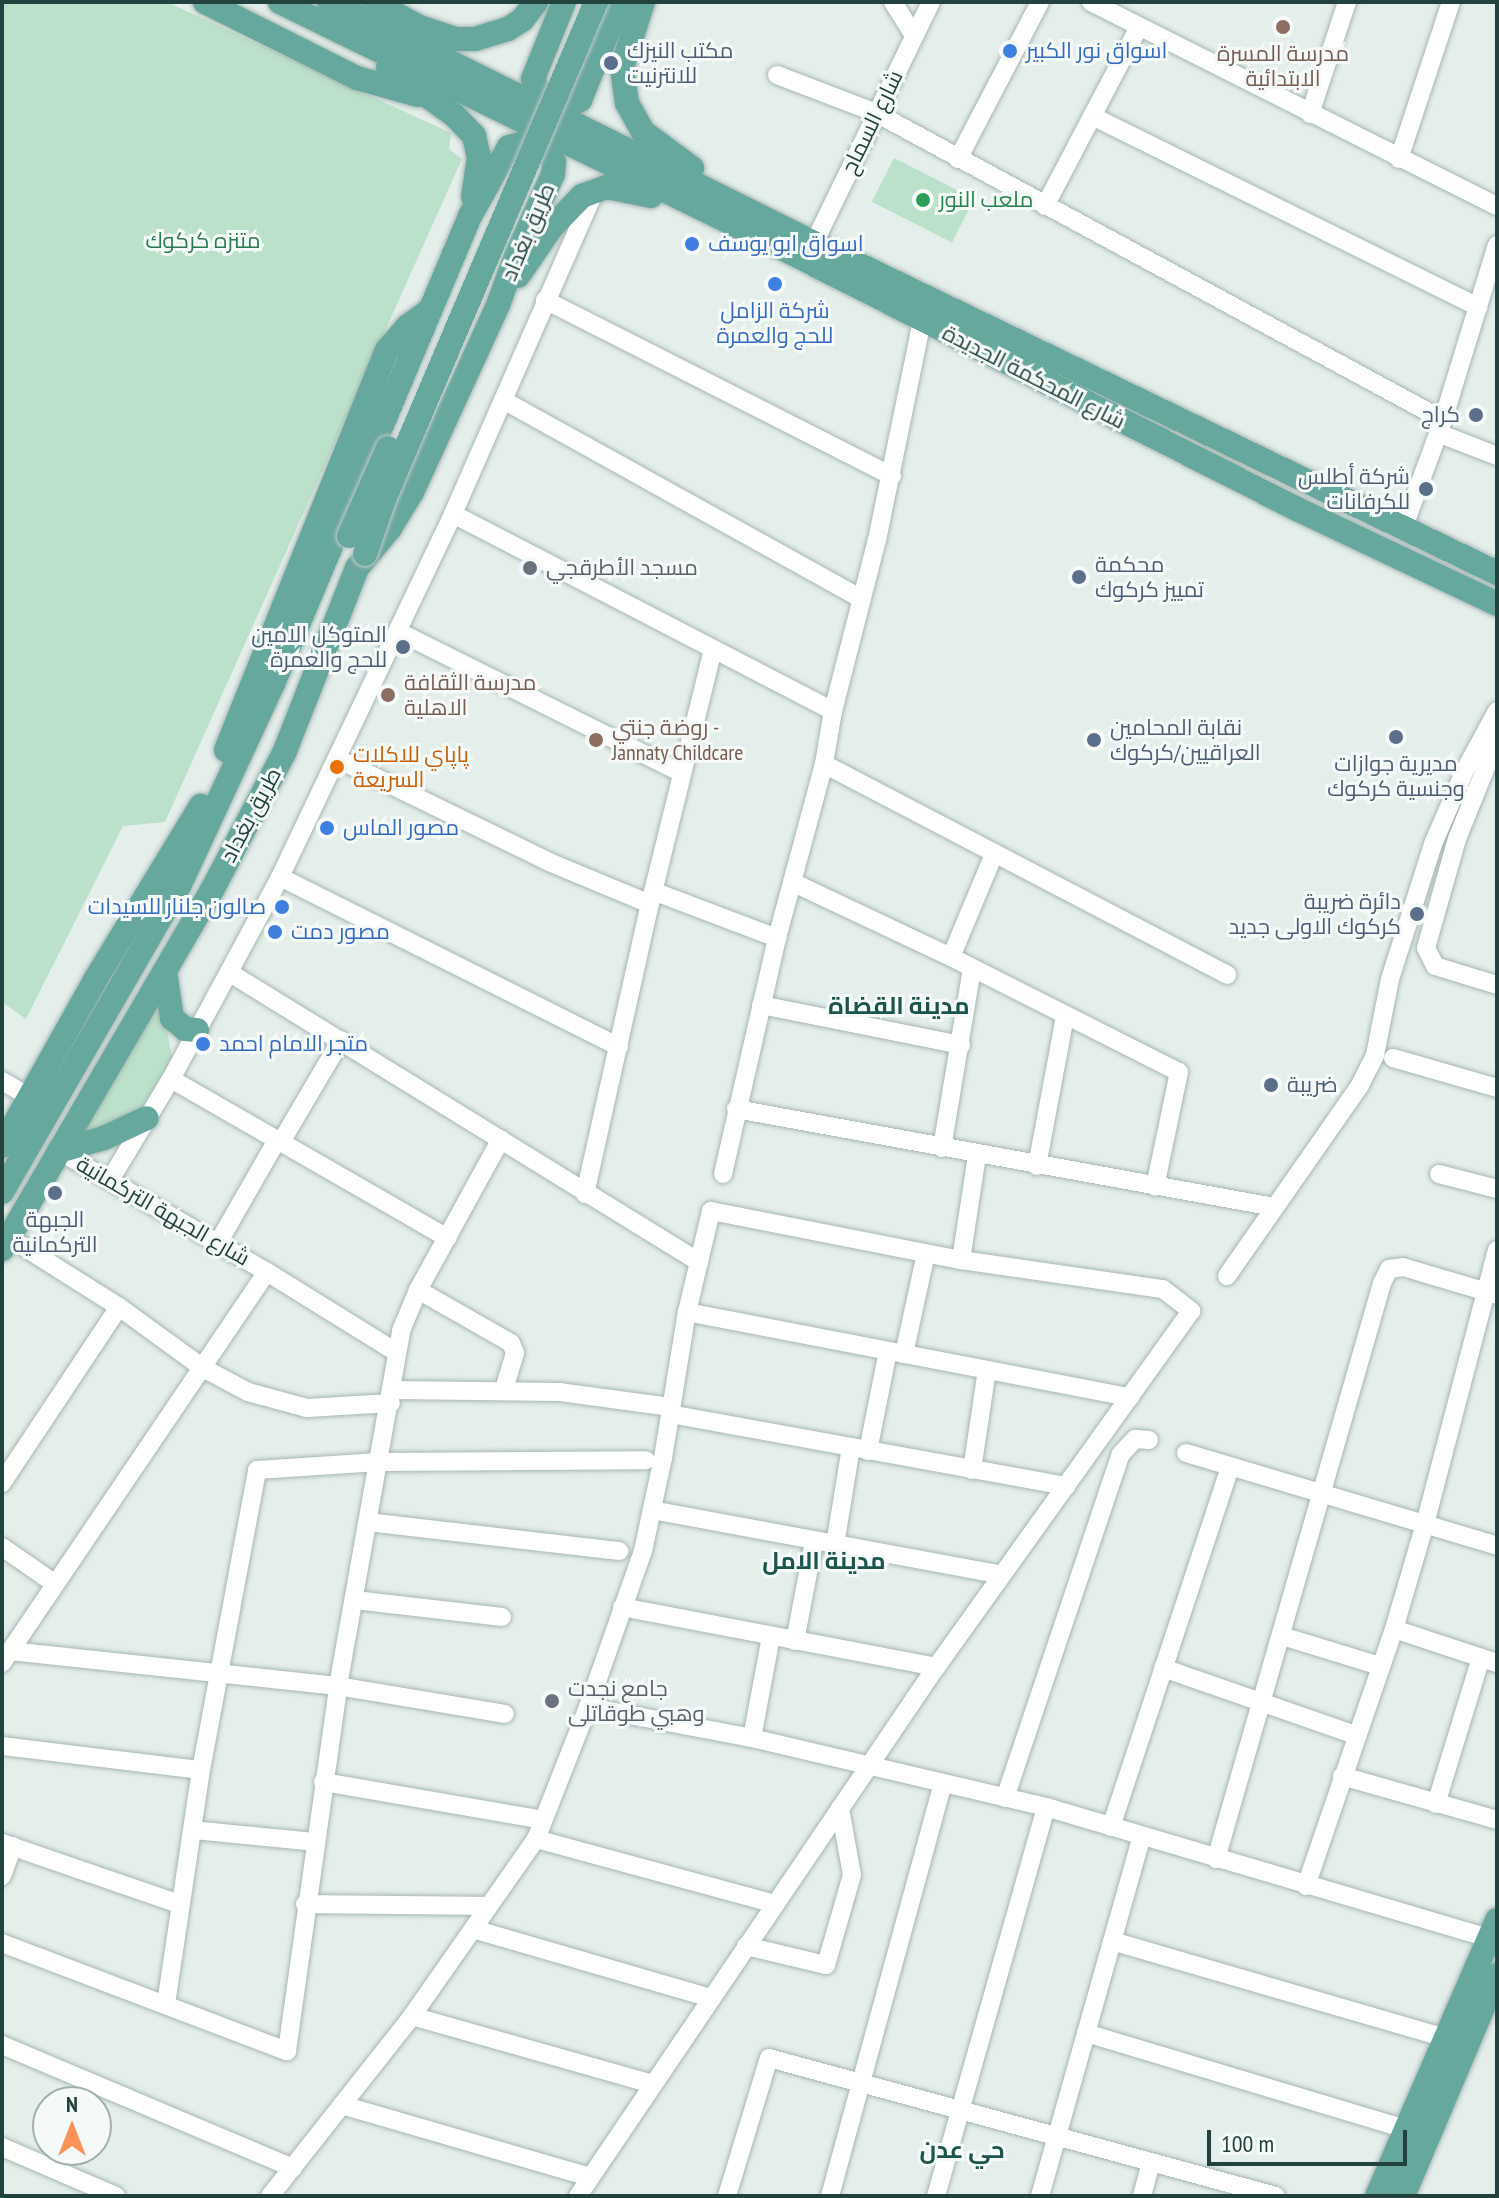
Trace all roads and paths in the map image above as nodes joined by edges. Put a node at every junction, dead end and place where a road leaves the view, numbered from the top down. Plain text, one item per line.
1 (205, 2) edge
2 (280, 2) edge
3 (536, 2) edge
4 (564, 2) edge
5 (582, 2) edge
6 (596, 2) edge
7 (620, 2) edge
8 (643, 2) edge
9 (893, 2) edge
10 (931, 2) edge
11 (1040, 2) edge
12 (1091, 2) edge
13 (1347, 2) edge
14 (1451, 2) edge
15 (372, 7) edge
16 (323, 11) edge
17 (1139, 27) junction
18 (914, 36) junction
19 (777, 75) dead end
20 (430, 98) junction
21 (512, 104) junction
22 (876, 113) junction
23 (1310, 114) junction
24 (1092, 116) junction
25 (958, 159) junction
26 (1399, 159) junction
27 (596, 189) junction
28 (711, 202) junction
29 (1045, 206) junction
30 (1497, 206) edge
31 (470, 216) junction
32 (814, 243) junction
33 (1497, 245) edge
34 (545, 300) junction
35 (498, 305) junction
36 (1478, 307) junction
37 (429, 311) junction
38 (922, 320) junction
39 (503, 400) junction
40 (1440, 426) junction
41 (1497, 456) edge
42 (892, 476) junction
43 (453, 514) junction
44 (1403, 529) junction
45 (357, 545) junction
46 (1497, 573) edge
47 (312, 588) junction
48 (862, 599) junction
49 (1497, 604) edge
50 (399, 632) junction
51 (713, 650) junction
52 (272, 659) junction
53 (833, 711) junction
54 (1497, 711) edge
55 (1497, 740) edge
56 (338, 759) junction
57 (824, 764) junction
58 (682, 773) junction
59 (994, 854) junction
60 (280, 877) junction
61 (792, 882) junction
62 (651, 897) junction
63 (777, 938) junction
64 (951, 957) junction
65 (972, 968) junction
66 (165, 972) junction
67 (230, 973) junction
68 (1227, 975) dead end
69 (1497, 985) edge
70 (761, 1005) junction
71 (1065, 1017) junction
72 (87, 1021) junction
73 (197, 1030) junction
74 (341, 1040) junction
75 (961, 1045) junction
76 (619, 1047) junction
77 (1393, 1058) dead end
78 (171, 1079) junction
79 (2, 1081) edge
80 (1497, 1088) edge
81 (25, 1105) junction
82 (736, 1109) junction
83 (147, 1118) junction
84 (42, 1126) junction
85 (501, 1139) junction
86 (279, 1141) junction
87 (2, 1146) edge
88 (942, 1148) junction
89 (59, 1151) junction
90 (977, 1155) junction
91 (1037, 1166) junction
92 (723, 1174) dead end
93 (1439, 1174) dead end
94 (110, 1180) junction
95 (1155, 1187) junction
96 (1497, 1189) edge
97 (2, 1192) edge
98 (585, 1194) junction
99 (1274, 1207) junction
100 (447, 1238) junction
101 (5, 1243) edge
102 (218, 1243) junction
103 (1497, 1250) edge
104 (926, 1253) junction
105 (961, 1260) junction
106 (699, 1262) junction
107 (267, 1272) junction
108 (1227, 1276) dead end
109 (418, 1290) junction
110 (1492, 1294) edge
111 (119, 1307) junction
112 (687, 1312) junction
113 (396, 1352) junction
114 (896, 1352) junction
115 (203, 1368) junction
116 (987, 1370) junction
117 (504, 1389) junction
118 (391, 1396) junction
119 (1130, 1397) junction
120 (671, 1411) junction
121 (1149, 1440) dead end
122 (860, 1449) junction
123 (1186, 1453) dead end
124 (646, 1460) dead end
125 (379, 1462) junction
126 (1230, 1468) junction
127 (972, 1470) junction
128 (2, 1483) edge
129 (1067, 1486) junction
130 (1323, 1494) junction
131 (652, 1510) junction
132 (368, 1522) junction
133 (1425, 1524) junction
134 (814, 1541) junction
135 (835, 1545) junction
136 (1497, 1546) edge
137 (2, 1547) edge
138 (619, 1551) dead end
139 (1002, 1575) junction
140 (54, 1583) junction
141 (355, 1600) junction
142 (622, 1607) junction
143 (502, 1617) dead end
144 (1394, 1629) junction
145 (771, 1636) junction
146 (1282, 1636) junction
147 (795, 1641) junction
148 (6, 1657) edge
149 (1489, 1660) edge
150 (1380, 1666) junction
151 (936, 1667) junction
152 (1163, 1668) junction
153 (218, 1675) junction
154 (338, 1686) junction
155 (1263, 1702) junction
156 (588, 1707) junction
157 (505, 1714) dead end
158 (1355, 1735) junction
159 (752, 1738) junction
160 (2, 1746) edge
161 (869, 1764) junction
162 (201, 1770) junction
163 (1342, 1776) junction
164 (323, 1782) junction
165 (943, 1783) junction
166 (1005, 1798) junction
167 (1436, 1804) junction
168 (1046, 1807) junction
169 (840, 1808) junction
170 (543, 1820) junction
171 (1497, 1820) edge
172 (1111, 1827) junction
173 (193, 1830) junction
174 (1142, 1836) junction
175 (536, 1839) junction
176 (315, 1842) junction
177 (7, 1845) edge
178 (1216, 1859) junction
179 (2, 1876) edge
180 (1306, 1886) junction
181 (179, 1904) junction
182 (305, 1904) junction
183 (775, 1904) junction
184 (489, 1906) junction
185 (473, 1929) junction
186 (1493, 1929) edge
187 (1112, 1941) junction
188 (2, 1943) edge
189 (746, 1946) junction
190 (1497, 1975) edge
191 (711, 1998) junction
192 (166, 2004) junction
193 (412, 2016) junction
194 (1086, 2033) junction
195 (1445, 2038) junction
196 (2, 2045) edge
197 (859, 2082) junction
198 (653, 2084) junction
199 (342, 2105) junction
200 (959, 2109) junction
201 (1407, 2129) junction
202 (1057, 2136) junction
203 (2, 2147) edge
204 (1151, 2162) junction
205 (293, 2168) junction
206 (590, 2177) junction
207 (1247, 2192) edge
208 (278, 2194) edge
209 (1408, 2194) edge
210 (116, 2196) edge
211 (578, 2196) edge
212 (727, 2196) edge
213 (830, 2196) edge
214 (936, 2196) edge
215 (1040, 2196) edge
216 (1142, 2196) edge
217 (1276, 2196) edge
218 (1377, 2196) edge

1 - 20 main road
2 - 16 main road
3 - 15 main road
4 - 7 main road
5 - 45 main road, bridge
6 - 45 main road, bridge
8 - 28 main road
9 - 18 street
10 - 18 street, شارع السماح
11 - 25 street
12 - 17 street
13 - 23 street
14 - 26 street
15 - 16 main road
15 - 21 main road
16 - 20 main road
16 - 21 main road
17 - 23 street
17 - 24 street
18 - 22 street, شارع السماح
19 - 22 street
20 - 31 main road
21 - 28 main road, شارع المحكمة الجديدة
22 - 25 street
22 - 32 street, شارع السماح
23 - 26 street
24 - 29 street
24 - 36 street
25 - 29 street
26 - 30 street
27 - 28 main road
27 - 34 street
27 - 35 main road
28 - 32 main road, شارع المحكمة الجديدة
28 - 38 main road, شارع المحكمة الجديدة
29 - 40 street
31 - 35 main road, طريق بغداد
31 - 37 main road, طريق بغداد
32 - 44 main road, شارع المحكمة الجديدة
33 - 36 street
34 - 39 street
34 - 42 street
35 - 45 main road, طريق بغداد
36 - 40 street
37 - 47 main road, طريق بغداد
37 - 52 main road
38 - 42 street
38 - 49 main road, شارع المحكمة الجديدة
39 - 43 street
39 - 48 street
40 - 41 street
40 - 44 street
42 - 48 street
43 - 50 street
43 - 51 street
44 - 46 main road, شارع المحكمة الجديدة
45 - 47 main road
45 - 66 main road, طريق بغداد
47 - 52 main road, طريق بغداد
48 - 53 street
50 - 56 street
50 - 58 street
51 - 53 street
51 - 58 street
52 - 72 main road, طريق بغداد
53 - 57 street
54 - 99 street
55 - 69 street
56 - 60 street
56 - 62 street
57 - 59 street
57 - 61 street
58 - 62 street
59 - 64 street
59 - 68 street
60 - 67 street
60 - 76 street
61 - 63 street
61 - 64 street
62 - 63 street
62 - 76 street
63 - 70 street
64 - 65 street
65 - 71 street
65 - 75 street
66 - 73 main road
66 - 89 main road, طريق بغداد
67 - 73 street
67 - 74 street
70 - 75 street
70 - 82 street
71 - 91 street
71 - 95 street
72 - 81 main road
72 - 84 main road, طريق بغداد
73 - 78 street
74 - 85 street
74 - 86 street
75 - 88 street
76 - 98 street
77 - 80 street
78 - 83 street
78 - 86 street
79 - 81 street
81 - 84 main road
81 - 87 main road
82 - 88 street
82 - 92 street
83 - 89 main road
83 - 94 street
84 - 97 main road, طريق بغداد
85 - 98 street
85 - 100 street
86 - 100 street
86 - 102 street
88 - 90 street
89 - 94 street, شارع الجبهة التركمانية
89 - 101 main road, طريق بغداد
90 - 91 street
90 - 105 street
91 - 95 street
93 - 96 street
94 - 102 street, شارع الجبهة التركمانية
95 - 99 street
98 - 106 street
99 - 108 street
100 - 109 street
101 - 111 street
102 - 107 street, شارع الجبهة التركمانية
103 - 110 street
104 - 105 street
104 - 106 street
104 - 114 street
105 - 119 street
106 - 112 street
107 - 113 street, شارع الجبهة التركمانية
107 - 115 street
109 - 113 street
109 - 117 street
110 - 130 street
110 - 133 street
111 - 115 street
111 - 128 street
112 - 114 street
112 - 120 street
113 - 118 street
114 - 116 street
114 - 122 street
115 - 118 street
115 - 140 street
116 - 119 street
116 - 127 street
117 - 118 street
117 - 120 street
118 - 125 street
119 - 129 street
120 - 122 street
120 - 131 street
121 - 166 street
122 - 127 street
122 - 135 street
123 - 126 street
124 - 125 street
125 - 132 street
125 - 153 street
126 - 130 street
126 - 152 street
127 - 129 street
129 - 139 street
130 - 133 street
130 - 146 street
131 - 134 street
131 - 142 street
132 - 138 street
132 - 141 street
133 - 136 street
133 - 144 street
134 - 135 street
134 - 147 street
135 - 139 street
137 - 140 street
139 - 151 street
140 - 148 street
141 - 143 street
141 - 154 street
142 - 145 street
142 - 156 street
144 - 149 street
144 - 150 street
145 - 147 street
145 - 159 street
146 - 150 street
146 - 155 street
147 - 151 street
148 - 153 street
149 - 167 street
150 - 158 street
151 - 161 street
152 - 155 street
152 - 172 street
153 - 154 street
153 - 162 street
154 - 157 street
154 - 164 street
155 - 158 street
155 - 178 street
156 - 159 street
156 - 170 street
158 - 163 street
159 - 161 street
160 - 162 street
161 - 165 street
161 - 169 street
162 - 173 street
163 - 167 street
163 - 180 street
164 - 170 street
164 - 176 street
165 - 166 street
165 - 197 street
166 - 168 street
167 - 171 street
168 - 172 street
168 - 200 street
169 - 183 street
169 - 189 street
170 - 175 street
172 - 174 street
173 - 176 street
173 - 181 street
174 - 178 street
174 - 187 street
175 - 183 street
175 - 184 street
176 - 182 street
177 - 179 street
177 - 181 street
178 - 180 street
180 - 186 street
181 - 192 street
182 - 184 street
182 - 192 street
183 - 189 street
184 - 185 street
185 - 191 street
185 - 193 street
186 - 195 main road
187 - 194 street
187 - 195 street
188 - 192 street
189 - 191 street
190 - 209 main road
191 - 198 street
193 - 198 street
193 - 199 street
194 - 201 street
194 - 202 street
195 - 201 main road
196 - 205 street
197 - 200 street
197 - 212 street
197 - 213 street
198 - 206 street
199 - 205 street
199 - 206 street
200 - 202 street
200 - 214 street
201 - 218 main road
202 - 204 street
202 - 215 street
203 - 210 street
204 - 207 street
204 - 216 street
205 - 208 street
206 - 211 street
207 - 217 street

